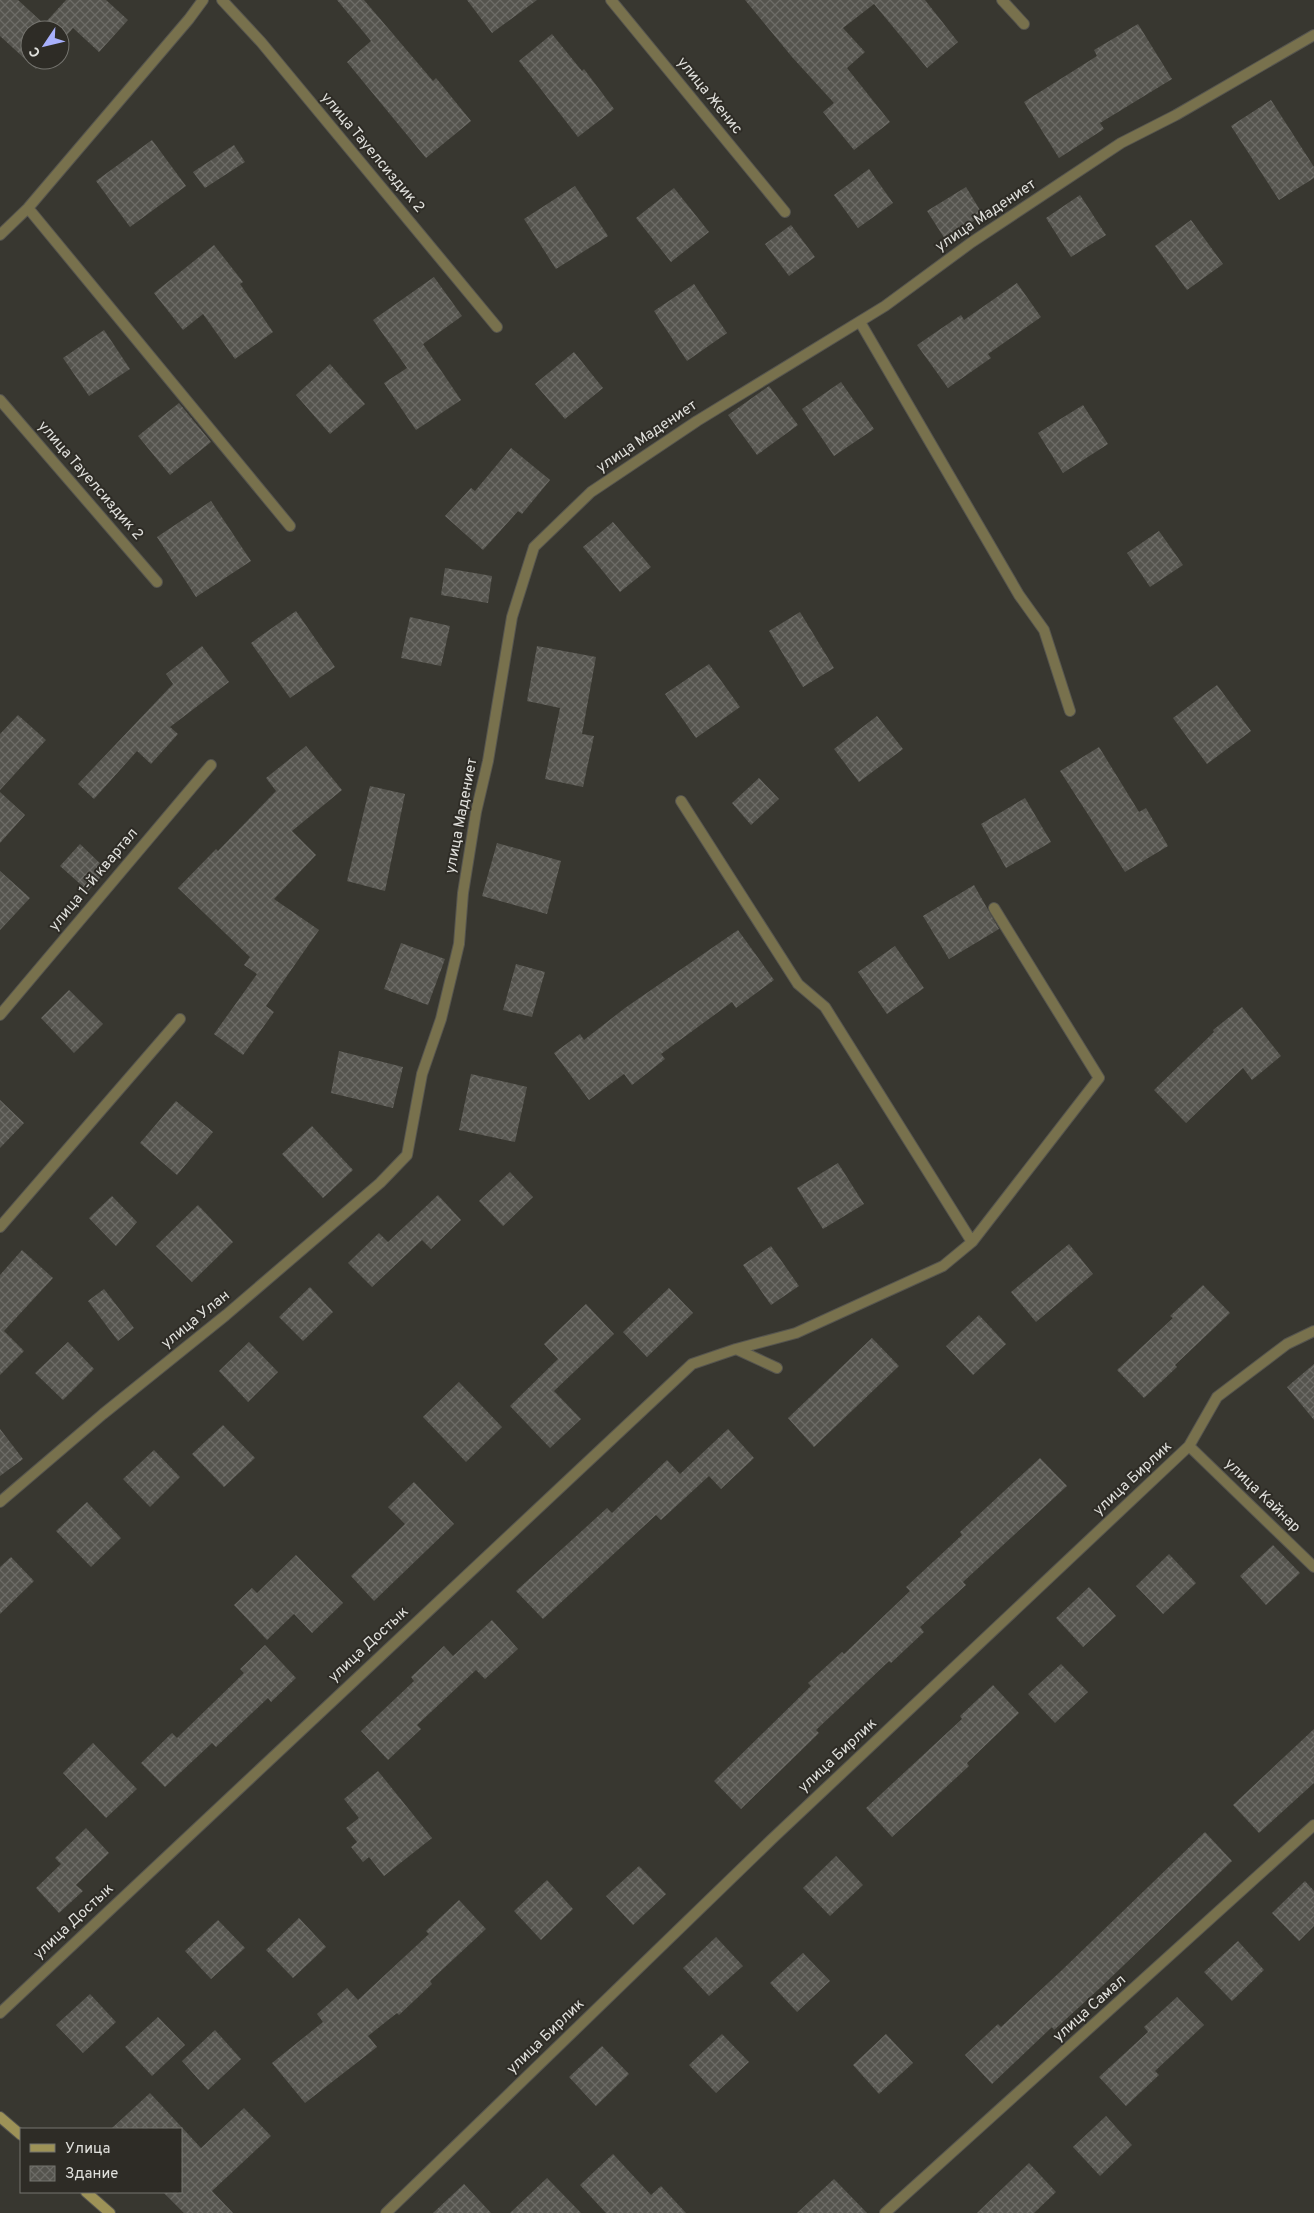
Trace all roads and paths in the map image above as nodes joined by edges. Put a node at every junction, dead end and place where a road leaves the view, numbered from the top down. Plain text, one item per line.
1 (203, 0) edge
2 (222, 0) edge
3 (611, 0) edge
4 (1002, 0) edge
5 (1024, 24) dead end
6 (1314, 35) edge
7 (28, 208) junction
8 (785, 212) dead end
9 (0, 235) edge
10 (860, 322) junction
11 (497, 327) dead end
12 (0, 400) edge
13 (290, 526) dead end
14 (157, 582) dead end
15 (1070, 711) dead end
16 (211, 765) dead end
17 (681, 801) dead end
18 (994, 908) dead end
19 (0, 1014) edge
20 (180, 1019) dead end
21 (407, 1155) joint
22 (0, 1227) edge
23 (972, 1242) junction
24 (1314, 1331) edge
25 (736, 1349) junction
26 (778, 1368) dead end
27 (1189, 1446) junction
28 (0, 1502) edge
29 (1314, 1567) edge
30 (1314, 1825) edge
31 (0, 2012) edge
32 (0, 2117) edge
33 (20, 2134) edge
34 (87, 2193) edge
35 (110, 2213) edge
36 (386, 2213) edge
37 (886, 2213) edge

1 - 7 street
2 - 11 street, улица Тауелсиздик 2
3 - 8 street, улица Женис
4 - 5 street
6 - 10 street, улица Мадениет
7 - 9 street
7 - 13 street
10 - 15 street
10 - 21 street, улица Мадениет
12 - 14 street, улица Тауелсиздик 2
16 - 19 street, улица 1-й квартал
17 - 23 street
18 - 23 street, улица Достык
20 - 22 street
21 - 28 street, улица Улан
23 - 25 street, улица Достык
24 - 27 street, улица Бирлик
25 - 26 street
25 - 31 street, улица Достык
27 - 29 street, улица Кайнар
27 - 36 street, улица Бирлик
30 - 37 street, улица Самал
32 - 33 street
34 - 35 street

